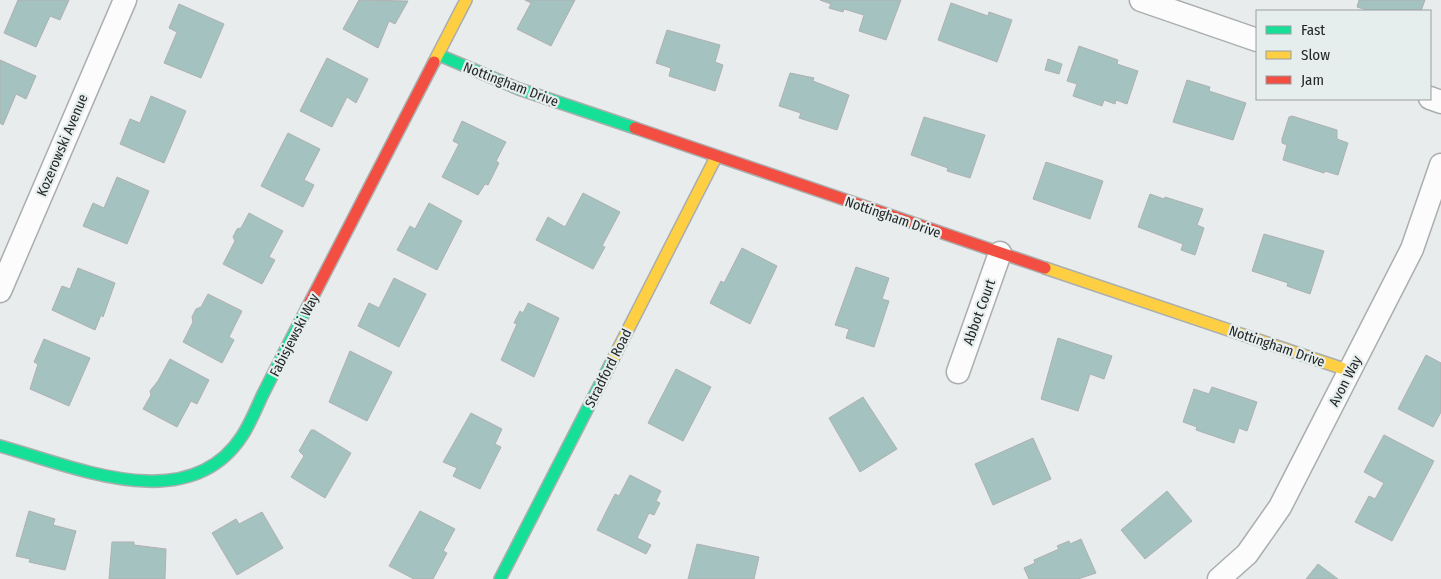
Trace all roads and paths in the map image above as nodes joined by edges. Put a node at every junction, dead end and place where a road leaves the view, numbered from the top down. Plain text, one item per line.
1 (125, 0) edge
2 (466, 0) edge
3 (1141, 0) edge
4 (1256, 40) edge
5 (439, 55) junction
6 (716, 157) junction
7 (1441, 165) edge
8 (1000, 253) junction
9 (0, 291) edge
10 (1350, 371) junction
11 (958, 372) dead end
12 (0, 446) edge
13 (500, 579) edge
14 (1219, 579) edge

1 - 9 street, Kozerowski Avenue
2 - 5 street, Fabisjewski Way
3 - 4 street
5 - 6 street, Nottingham Drive
5 - 12 street, Fabisjewski Way
6 - 8 street, Nottingham Drive
6 - 13 street, Stradford Road
7 - 10 street, Avon Way
8 - 10 street, Nottingham Drive
8 - 11 street, Abbot Court
10 - 14 street, Avon Way

